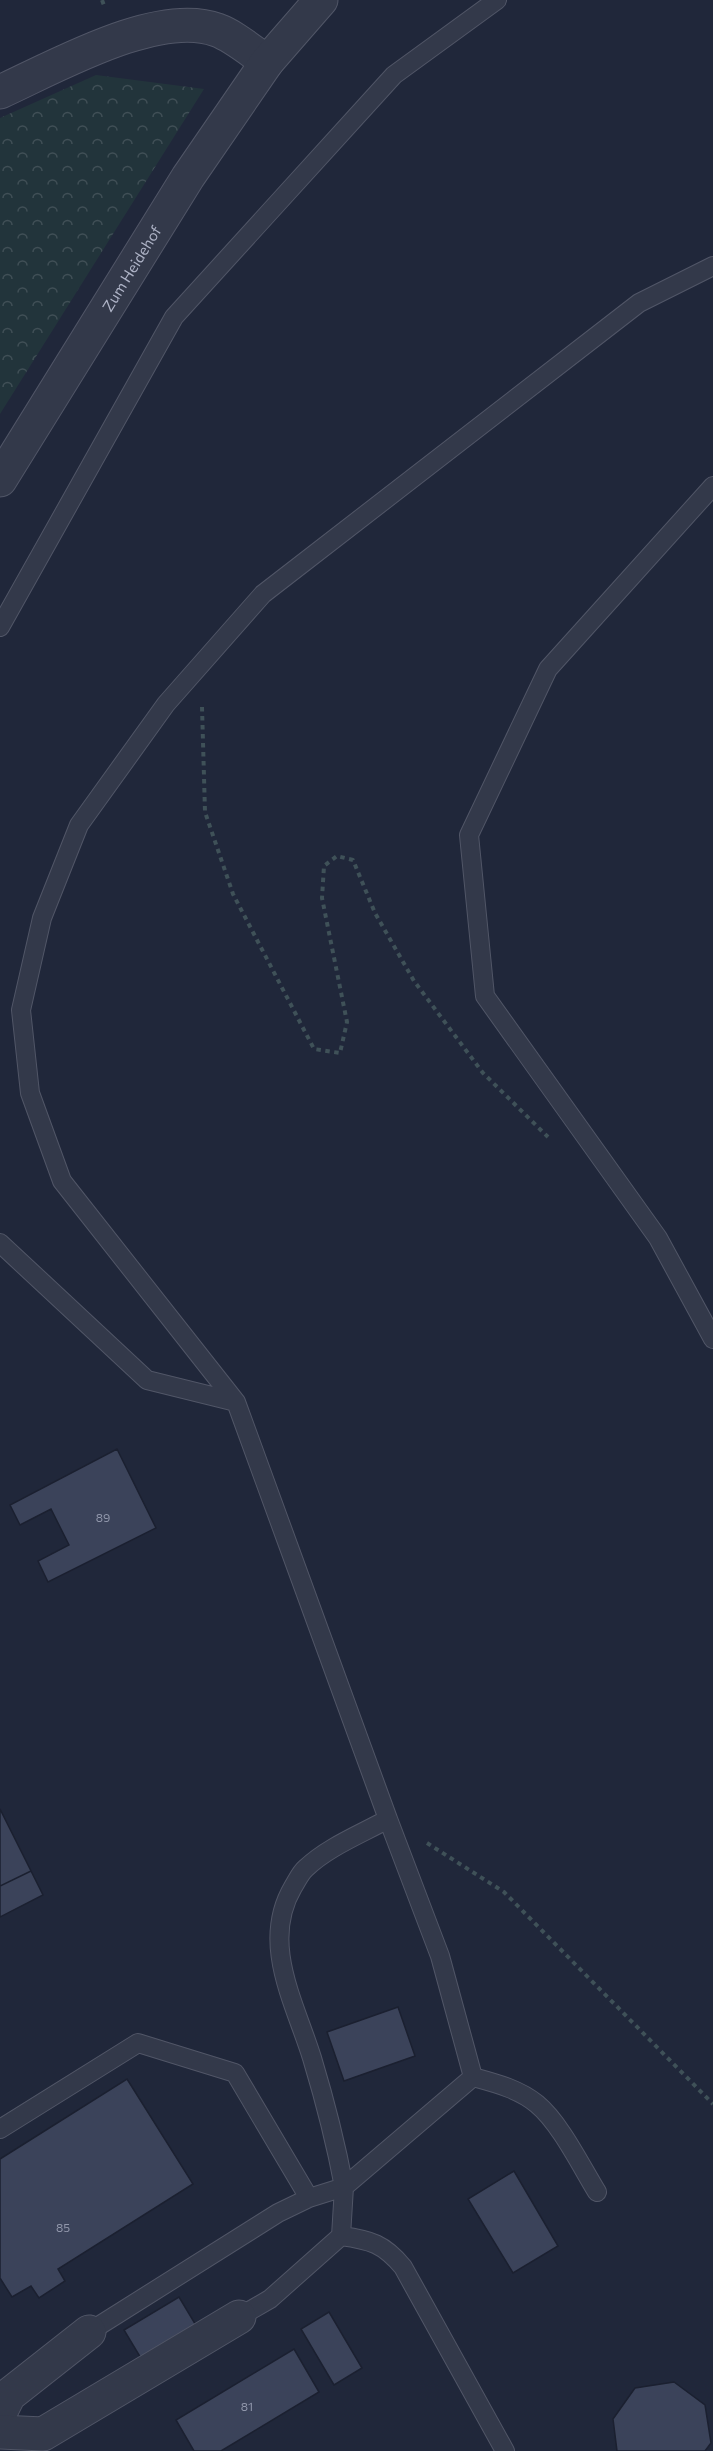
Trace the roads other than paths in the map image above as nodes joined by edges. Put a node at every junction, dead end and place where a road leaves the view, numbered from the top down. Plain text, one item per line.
1 (321, 0) edge
2 (496, 0) edge
3 (267, 62) junction
4 (0, 92) edge
5 (713, 266) edge
6 (0, 480) edge
7 (713, 486) edge
8 (0, 627) edge
9 (0, 1244) edge
10 (713, 1338) edge
11 (236, 1402) junction
12 (388, 1819) junction
13 (474, 2077) junction
14 (0, 2129) edge
15 (344, 2187) junction
16 (597, 2192) dead end
17 (309, 2198) junction
18 (341, 2236) junction
19 (239, 2317) joint
20 (89, 2332) joint
21 (3, 2396) edge
22 (0, 2432) edge
23 (505, 2451) edge

1 - 3 street, Zum Heidehof
2 - 8 lane
3 - 4 street
3 - 6 street, Zum Heidehof
5 - 11 lane
7 - 10 lane
9 - 11 lane
11 - 12 lane
12 - 13 lane
12 - 15 lane
13 - 15 lane
13 - 16 lane
14 - 17 lane
15 - 17 lane
15 - 18 lane
17 - 20 lane
18 - 19 lane
18 - 23 lane
19 - 22 street
20 - 21 street

